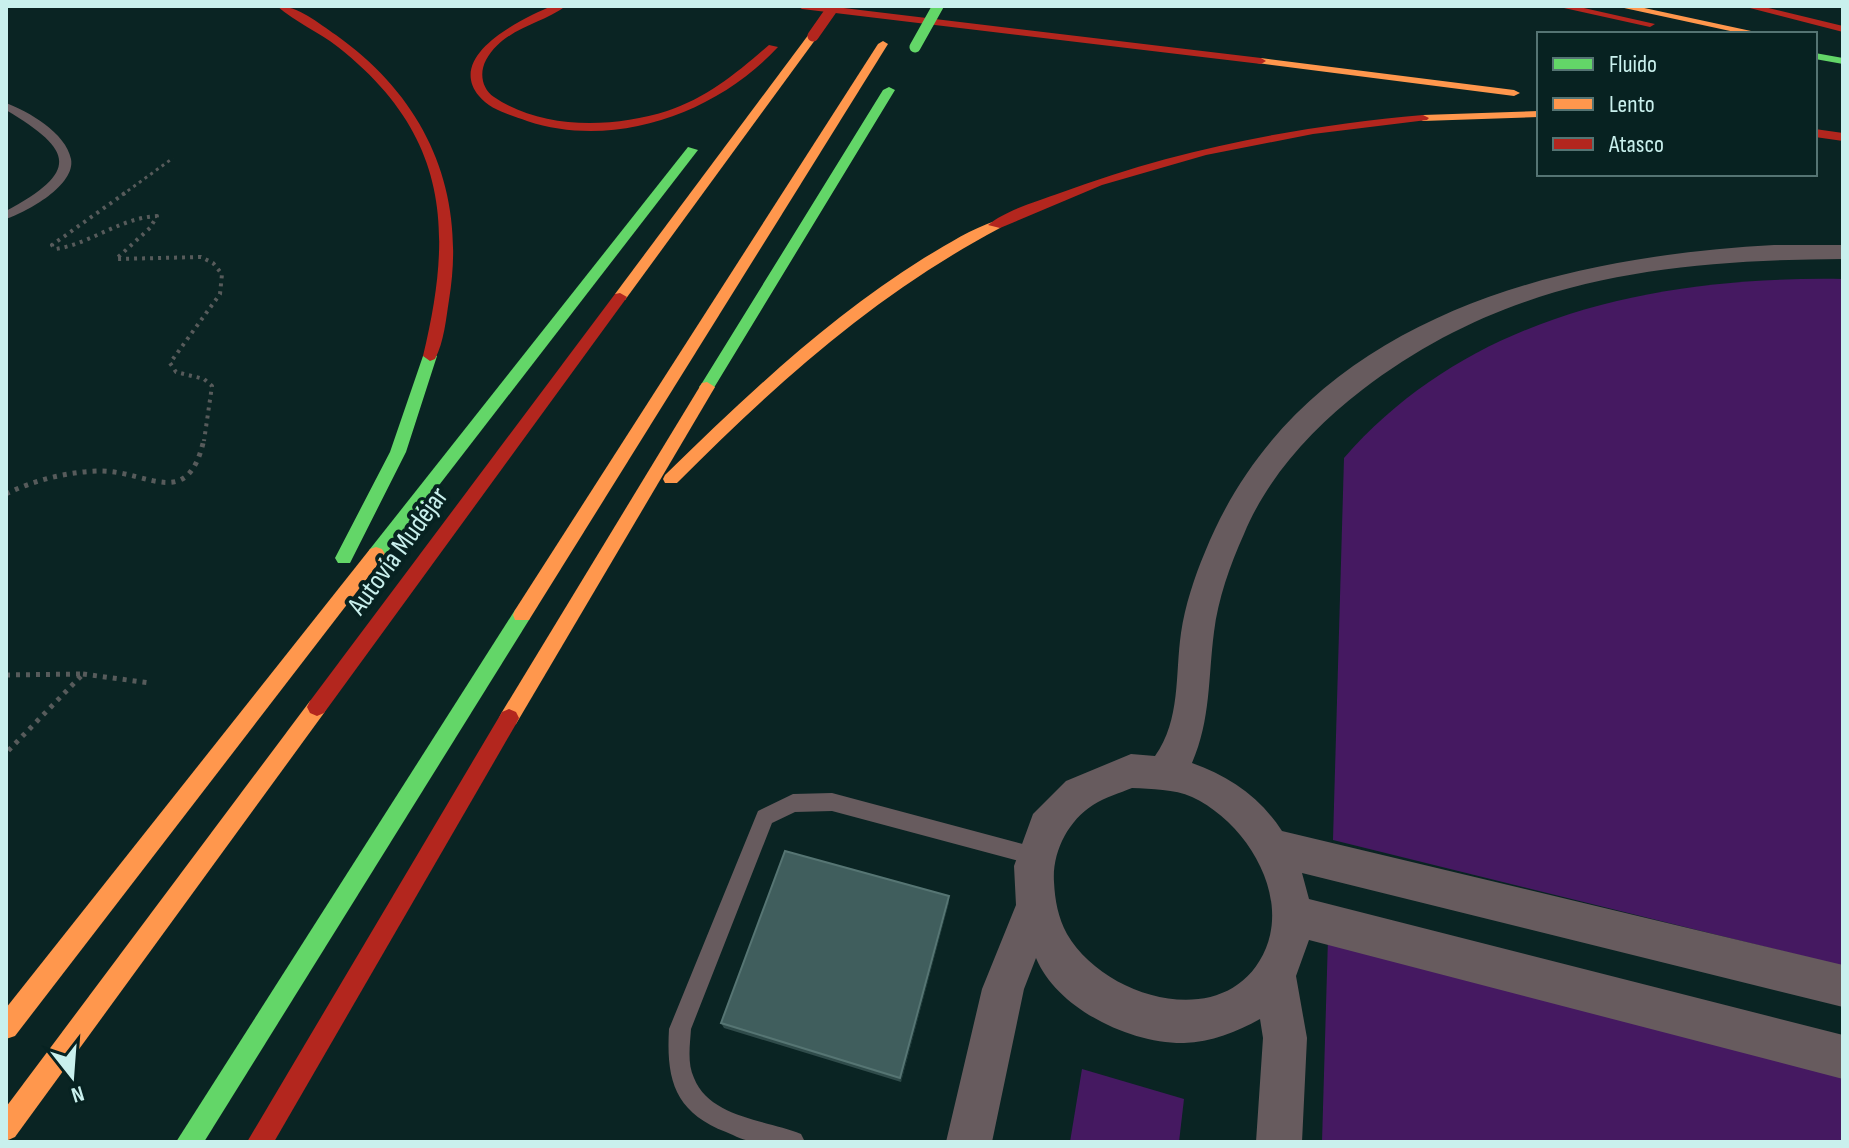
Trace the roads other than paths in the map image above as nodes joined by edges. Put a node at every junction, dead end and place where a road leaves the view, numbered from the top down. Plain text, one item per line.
1 (282, 6) edge
2 (561, 6) edge
3 (803, 6) edge
4 (834, 6) edge
5 (906, 6) edge
6 (938, 6) edge
7 (1560, 6) edge
8 (1620, 6) edge
9 (1747, 6) edge
10 (1843, 29) edge
11 (1689, 32) edge
12 (1750, 32) edge
13 (783, 35) junction
14 (1817, 44) edge
15 (1843, 48) edge
16 (1817, 56) edge
17 (1843, 61) edge
18 (1523, 80) dead end
19 (1537, 96) edge
20 (6, 106) edge
21 (724, 110) dead end
22 (1537, 114) edge
23 (1817, 117) edge
24 (1843, 121) edge
25 (1817, 133) edge
26 (705, 135) dead end
27 (1843, 137) edge
28 (6, 216) edge
29 (1843, 252) edge
30 (623, 525) junction
31 (1165, 772) junction
32 (166, 823) junction
33 (1273, 847) junction
34 (1034, 856) junction
35 (1035, 907) junction
36 (1292, 915) junction
37 (1275, 976) junction
38 (1843, 986) edge
39 (6, 1027) edge
40 (1843, 1057) edge
41 (6, 1128) edge
42 (189, 1142) edge
43 (260, 1142) edge
44 (793, 1142) edge
45 (969, 1142) edge
46 (1279, 1142) edge

1 - 32 highway
2 - 13 highway
3 - 13 highway
3 - 19 highway
4 - 41 highway, Autovía Mudéjar, bridge
5 - 42 highway
6 - 18 highway
6 - 30 highway, bridge
7 - 11 highway
8 - 12 highway
9 - 10 highway
13 - 21 highway
14 - 15 highway
16 - 17 highway
20 - 28 lane
22 - 30 highway
23 - 24 highway
25 - 27 highway
26 - 32 highway
29 - 31 street
30 - 43 highway
31 - 33 street
31 - 34 street
32 - 39 highway
33 - 36 street
33 - 38 street
34 - 35 street
34 - 44 lane
35 - 37 street
35 - 45 street
36 - 37 street
36 - 40 street
37 - 46 street

